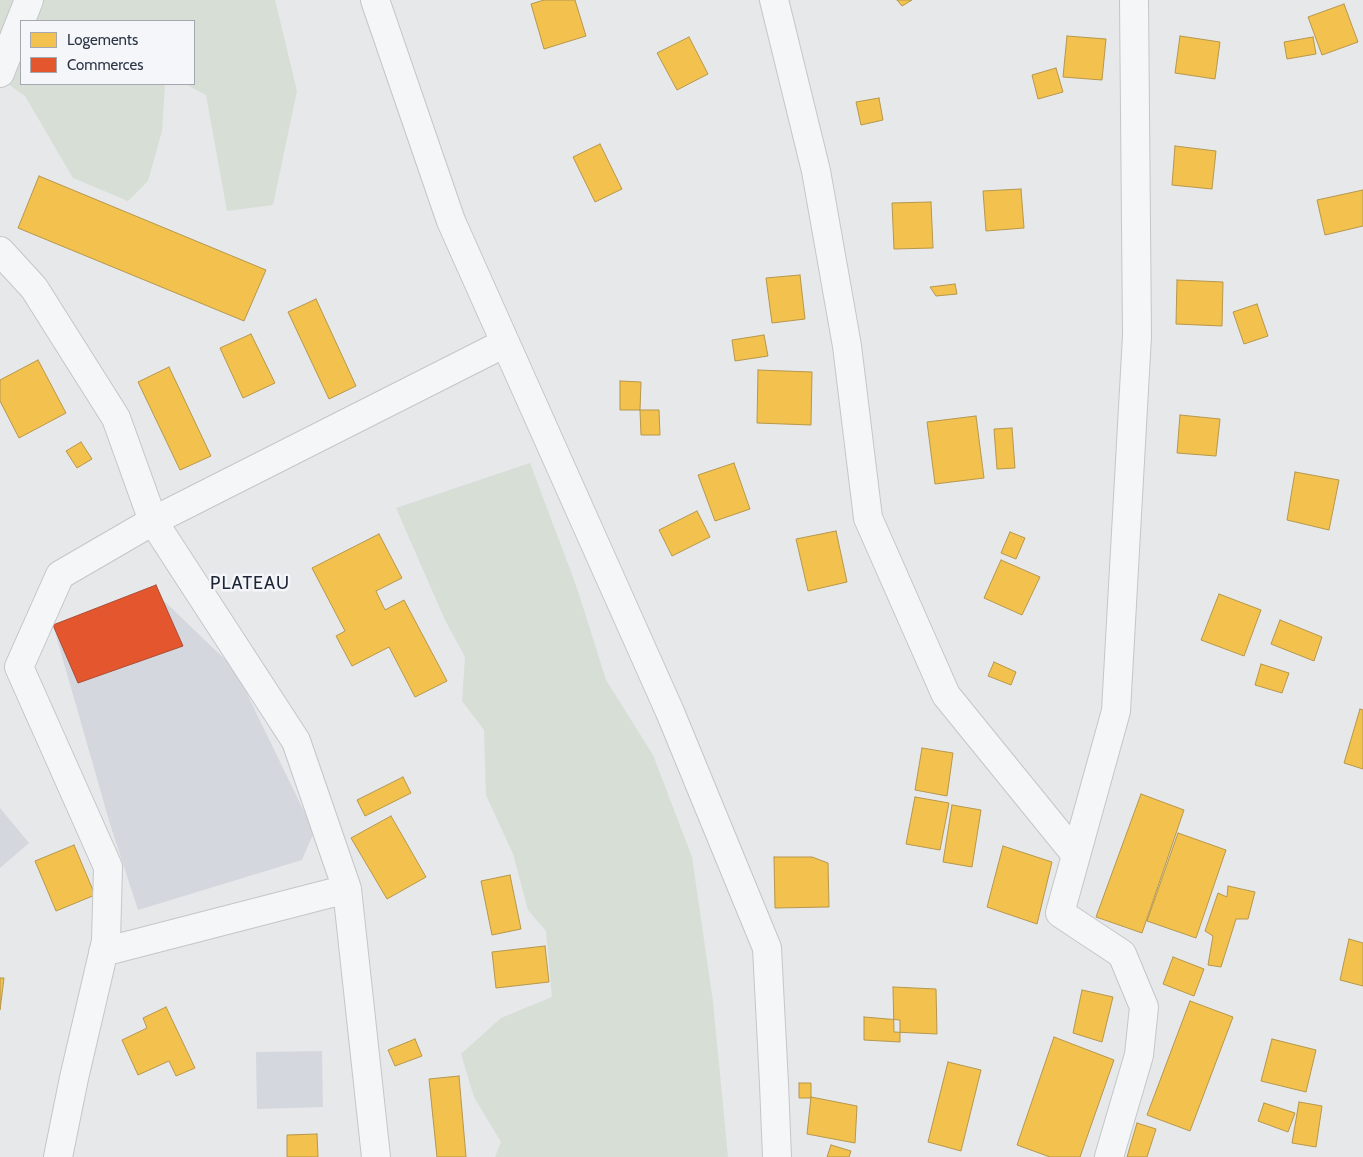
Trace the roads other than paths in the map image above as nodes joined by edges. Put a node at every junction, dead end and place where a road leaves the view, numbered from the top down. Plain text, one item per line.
1 (29, 0) edge
2 (375, 0) edge
3 (774, 0) edge
4 (1134, 0) edge
5 (21, 20) edge
6 (20, 23) edge
7 (0, 73) edge
8 (0, 251) edge
9 (505, 343) junction
10 (153, 521) junction
11 (1076, 855) junction
12 (348, 889) junction
13 (103, 952) junction
14 (58, 1157) edge
15 (376, 1157) edge
16 (777, 1157) edge
17 (1109, 1157) edge

1 - 5 street
2 - 9 street
3 - 11 street
4 - 11 street
6 - 7 street
8 - 10 street
9 - 10 street
9 - 16 street
10 - 12 street
10 - 13 street
11 - 17 street
12 - 13 street
12 - 15 street
13 - 14 street

